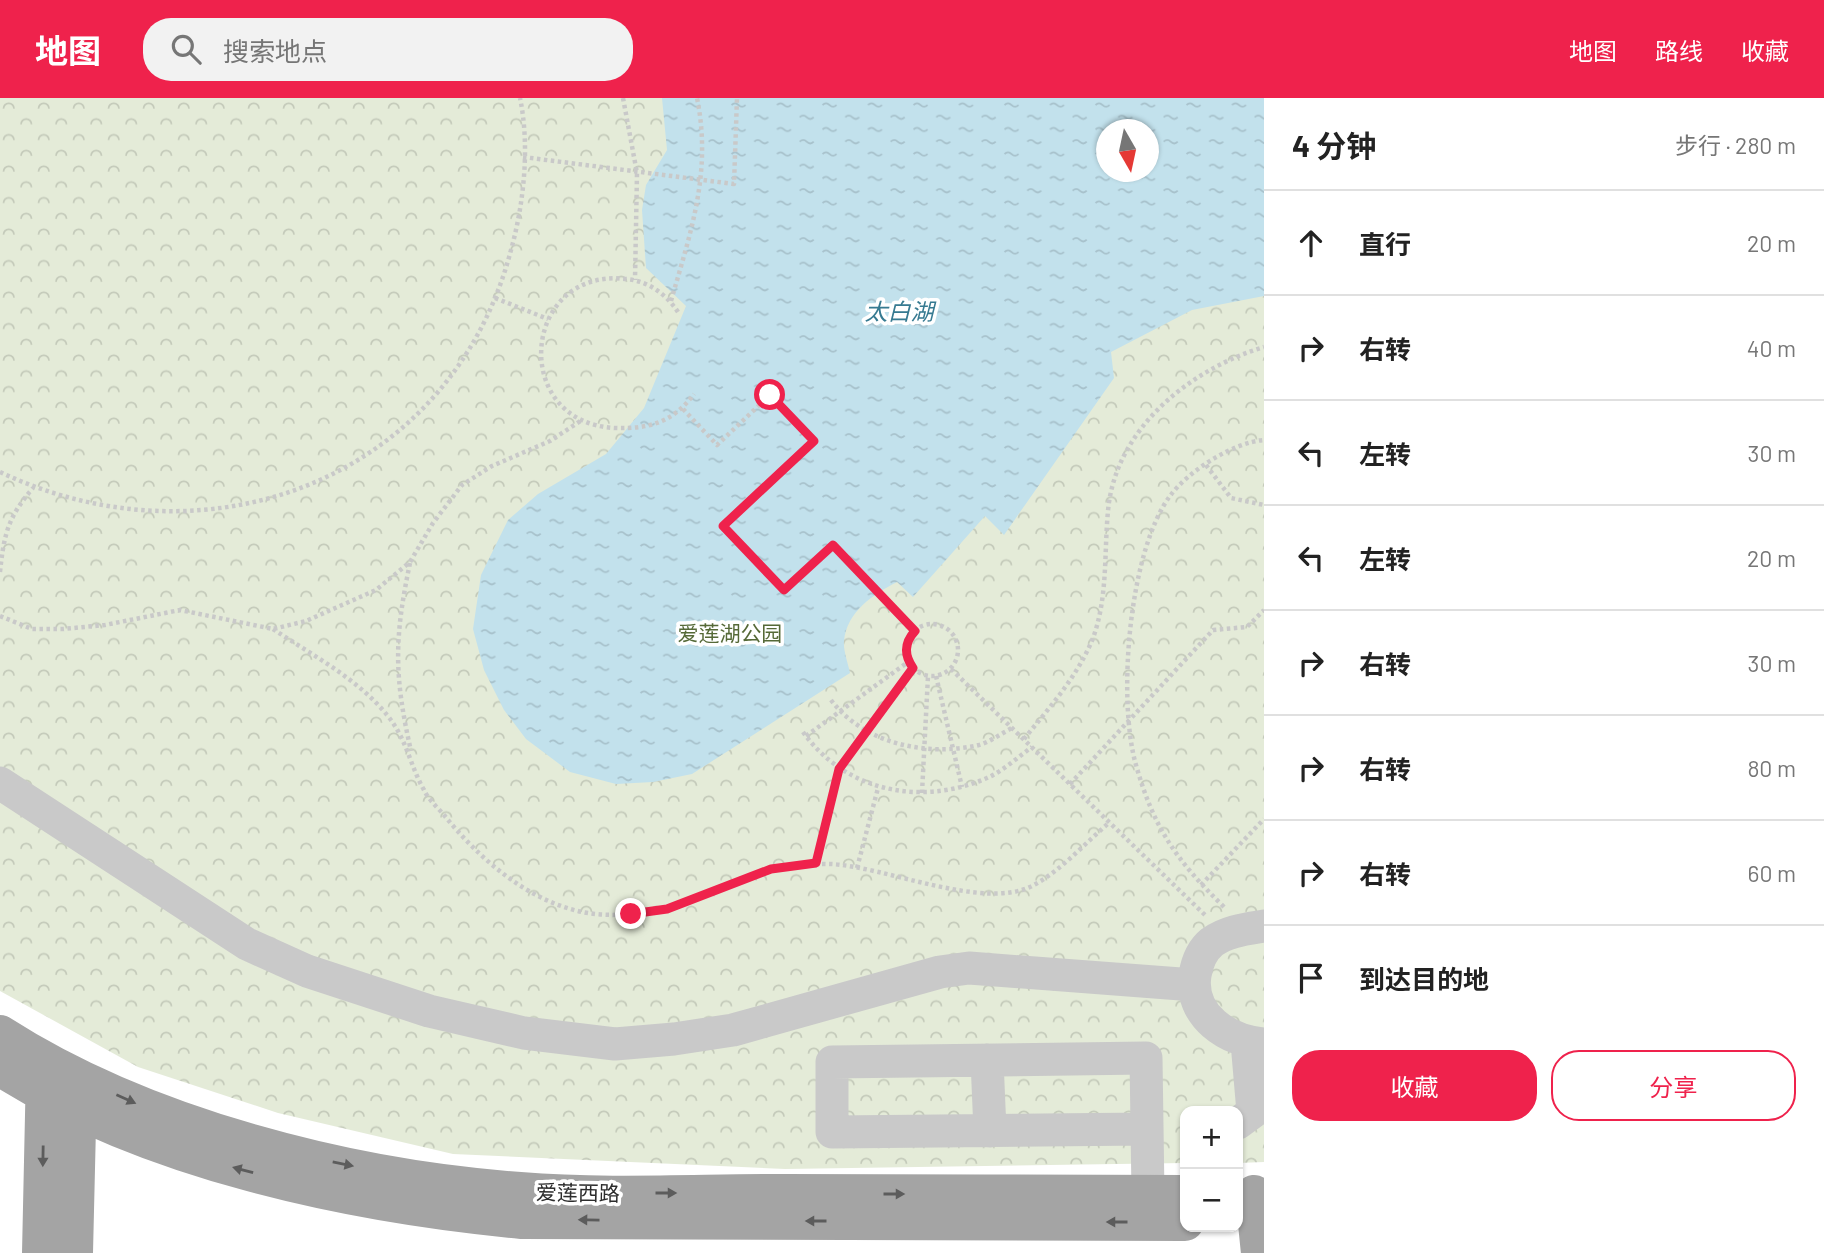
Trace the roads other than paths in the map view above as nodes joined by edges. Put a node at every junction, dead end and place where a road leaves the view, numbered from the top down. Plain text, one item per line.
1 (0, 783) edge
2 (1245, 930) edge
3 (1194, 985) junction
4 (0, 1034) edge
5 (1256, 1043) edge
6 (988, 1060) junction
7 (0, 1067) edge
8 (61, 1086) junction
9 (1252, 1118) edge
10 (1147, 1129) junction
11 (990, 1131) junction
12 (1147, 1194) junction
13 (1180, 1194) edge
14 (1180, 1222) edge
15 (41, 1253) edge
16 (74, 1253) edge

1 - 3 street
2 - 3 street
3 - 5 street
4 - 8 main road, 爱莲西路
5 - 9 street
6 - 10 street
6 - 11 street
6 - 11 street
7 - 8 main road, 爱莲西路
8 -> 12 main road, 爱莲西路
14 -> 8 main road, 爱莲西路
8 -> 15 main road
8 - 16 main road
10 - 11 street
10 - 12 street
12 - 13 main road, 爱莲西路

